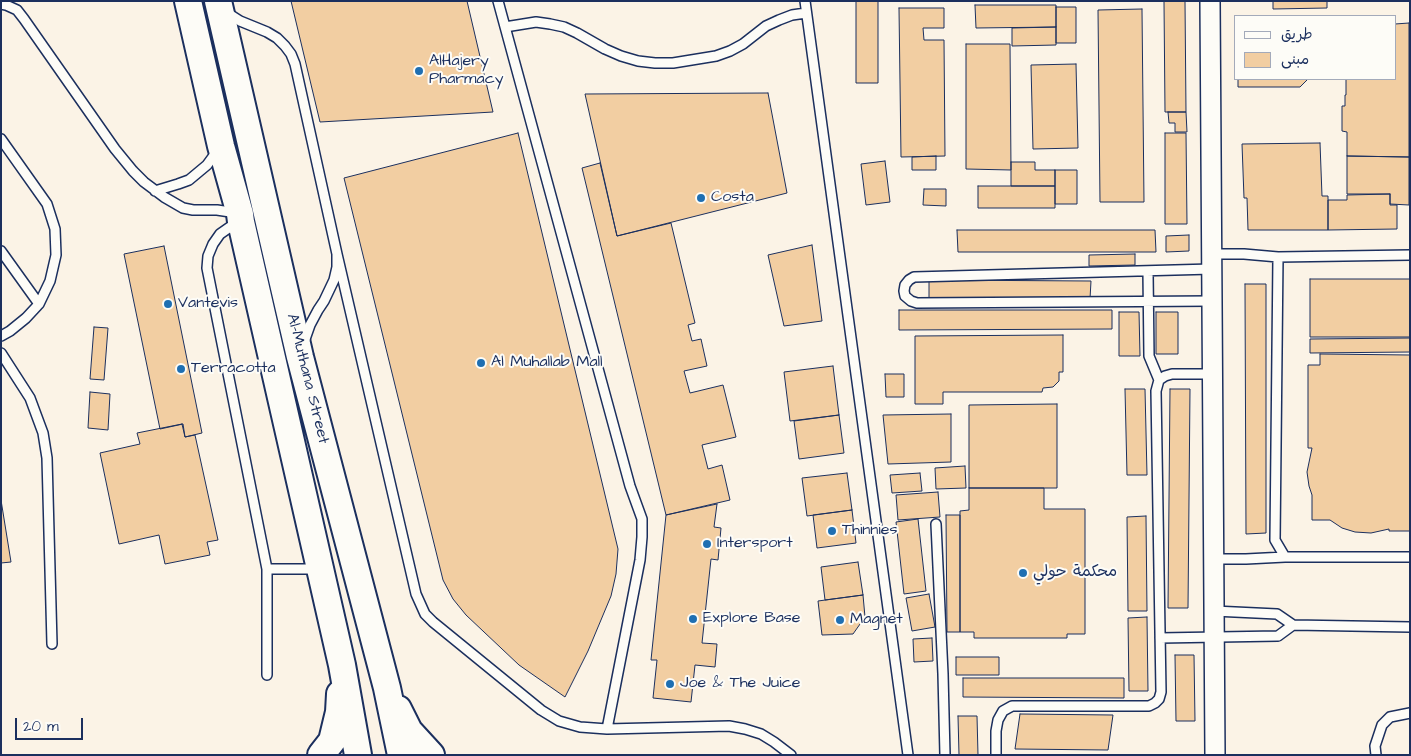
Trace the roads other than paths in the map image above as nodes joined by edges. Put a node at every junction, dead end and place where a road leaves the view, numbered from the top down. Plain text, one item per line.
1 (188, 1) edge
2 (498, 1) edge
3 (804, 1) edge
4 (1210, 1) edge
5 (218, 3) edge
6 (1, 4) edge
7 (806, 13) junction
8 (505, 27) junction
9 (1, 139) edge
10 (221, 146) junction
11 (155, 191) junction
12 (241, 218) junction
13 (1, 251) edge
14 (337, 254) junction
15 (1410, 255) edge
16 (1278, 257) junction
17 (1212, 262) junction
18 (1148, 272) junction
19 (1148, 301) junction
20 (1212, 301) junction
21 (39, 304) junction
22 (1, 336) edge
23 (1, 352) edge
24 (300, 357) junction
25 (1212, 374) junction
26 (1159, 380) junction
27 (936, 524) dead end
28 (1284, 557) junction
29 (1410, 557) edge
30 (1213, 559) junction
31 (268, 569) junction
32 (320, 569) junction
33 (1214, 611) junction
34 (1293, 625) junction
35 (1410, 627) edge
36 (1214, 636) junction
37 (1160, 638) junction
38 (52, 644) dead end
39 (342, 665) junction
40 (267, 675) dead end
41 (387, 688) junction
42 (1410, 713) edge
43 (607, 729) junction
44 (322, 755) edge
45 (358, 755) edge
46 (401, 755) edge
47 (431, 755) edge
48 (791, 755) edge
49 (908, 755) edge
50 (945, 755) edge
51 (996, 755) edge
52 (1215, 755) edge
53 (1376, 755) edge

1 - 10 street, Al-Muthana Street
2 - 8 lane
3 - 7 lane
4 - 17 street
5 - 14 lane
5 - 24 street, Al-Muthana Street
6 - 11 lane
7 - 8 lane
7 - 49 lane
8 - 43 lane
9 - 21 lane
10 - 11 lane
10 - 12 street, Al-Muthana Street
11 - 12 lane
12 - 31 lane
12 - 32 street, Al-Muthana Street
13 - 21 lane
14 - 24 lane
14 - 43 lane
15 - 16 lane
16 - 17 lane
16 - 28 lane
17 - 18 lane
17 - 20 street
18 - 19 lane
18 - 19 lane
19 - 20 lane
19 - 26 lane
20 - 25 street
21 - 22 lane
23 - 38 lane
24 - 41 street, Al-Muthana Street
25 - 26 lane
25 - 30 street
26 - 37 lane
27 - 50 lane
28 - 29 lane
28 - 30 lane
30 - 33 street
31 - 32 lane
31 - 40 lane
32 - 39 street, Al-Muthana Street
33 - 34 lane
33 - 36 street
34 - 35 lane
34 - 36 lane
36 - 37 lane
36 - 52 street
37 - 51 lane
39 - 44 street
39 - 45 street, Al-Muthana Street
41 - 46 street, Al-Muthana Street
41 - 47 street
42 - 53 lane
43 - 48 lane

